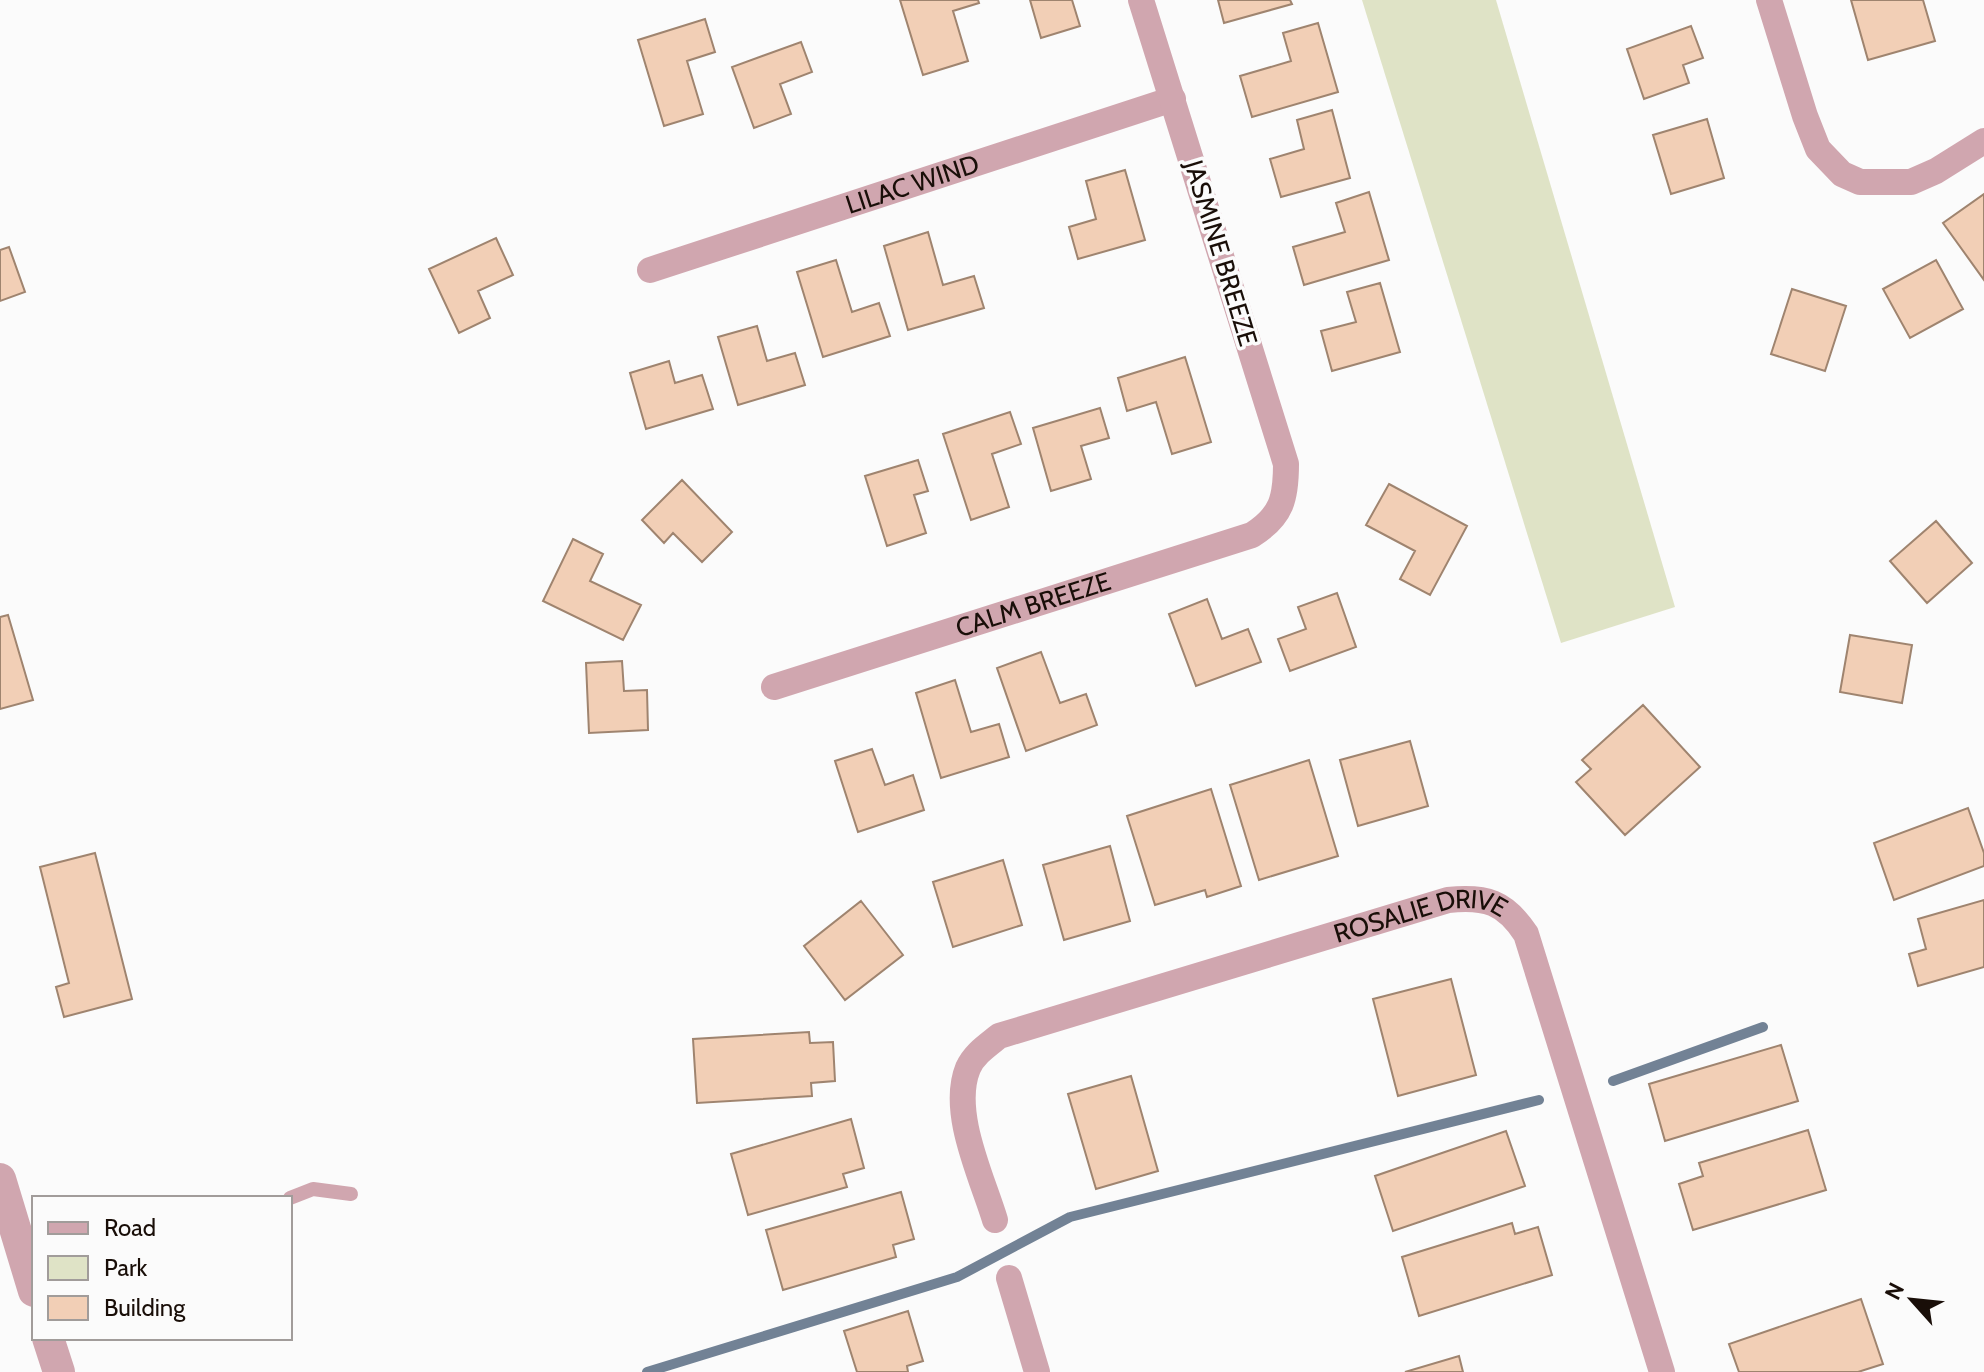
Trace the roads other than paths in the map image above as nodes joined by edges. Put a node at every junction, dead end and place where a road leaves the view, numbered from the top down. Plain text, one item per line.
1 (1141, 0) edge
2 (1769, 0) edge
3 (1173, 99) junction
4 (1984, 141) edge
5 (650, 270) dead end
6 (1280, 507) joint
7 (774, 687) dead end
8 (0, 1179) edge
9 (351, 1194) dead end
10 (292, 1197) edge
11 (995, 1220) dead end
12 (25, 1228) edge
13 (32, 1277) edge
14 (1009, 1278) dead end
15 (49, 1340) edge
16 (59, 1372) edge
17 (1037, 1372) edge
18 (1662, 1372) edge

1 - 3 street, JASMINE BREEZE
2 - 4 street
3 - 5 street, LILAC WIND
3 - 6 street, JASMINE BREEZE
6 - 7 street, CALM BREEZE
8 - 12 street
9 - 10 lane
11 - 18 street, ROSALIE DRIVE
12 - 13 street
14 - 17 street
15 - 16 street

